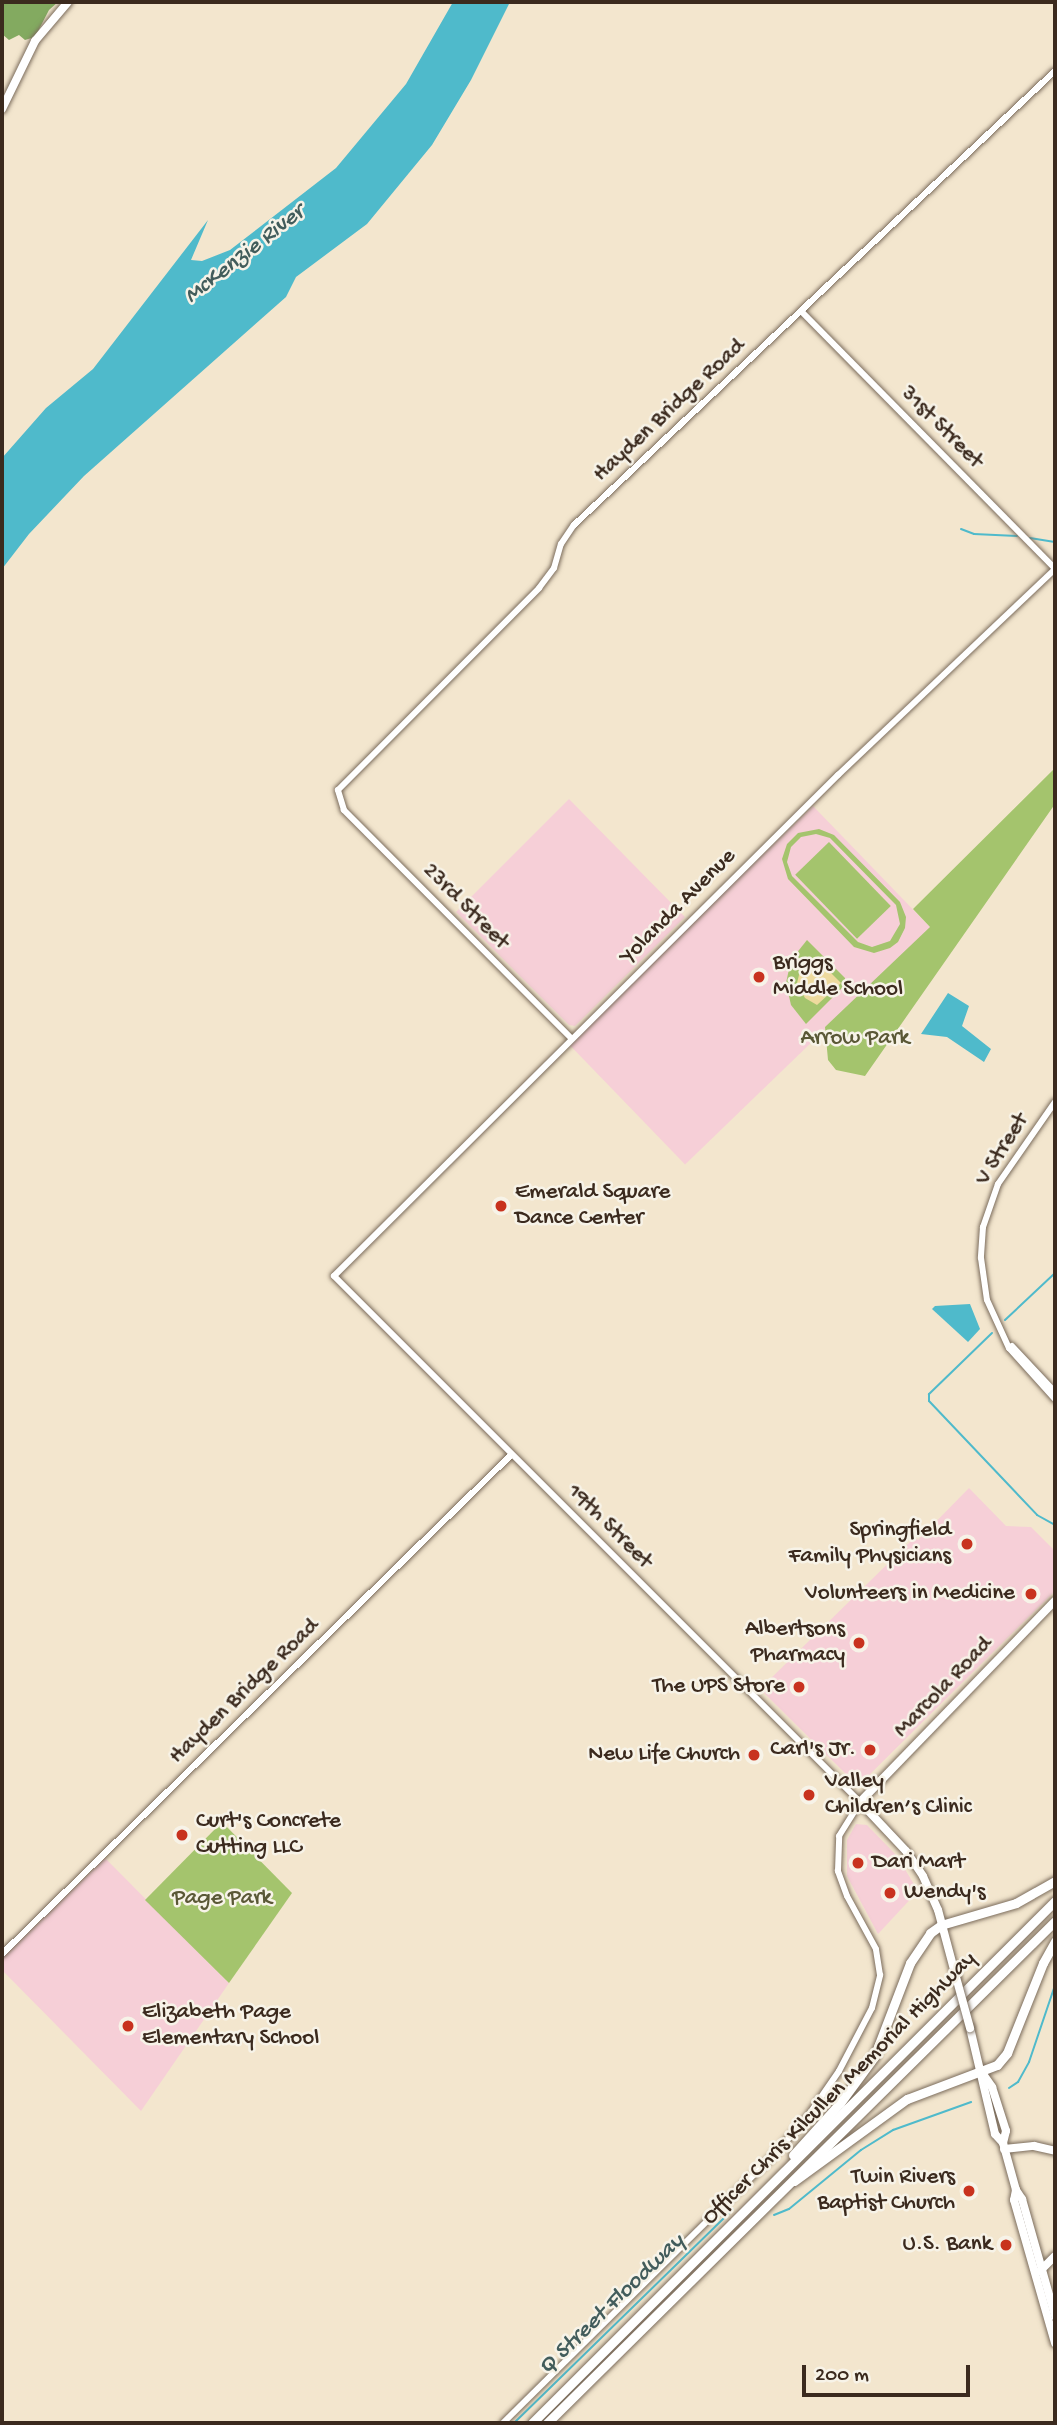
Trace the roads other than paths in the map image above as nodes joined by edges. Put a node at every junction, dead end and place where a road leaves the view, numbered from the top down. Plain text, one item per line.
1 (68, 2) edge
2 (1055, 71) edge
3 (2, 109) edge
4 (801, 311) junction
5 (1055, 569) edge
6 (338, 797) joint
7 (571, 1038) junction
8 (1055, 1102) edge
9 (334, 1276) joint
10 (1005, 1340) junction
11 (1055, 1392) edge
12 (1055, 1399) edge
13 (511, 1455) junction
14 (1055, 1601) edge
15 (860, 1802) junction
16 (1055, 1881) edge
17 (1055, 1901) edge
18 (1055, 1921) edge
19 (941, 1926) junction
20 (1055, 1941) edge
21 (2, 1954) edge
22 (983, 2073) junction
23 (1003, 2146) junction
24 (1055, 2151) edge
25 (785, 2171) junction
26 (786, 2185) junction
27 (1055, 2256) edge
28 (1039, 2272) junction
29 (1055, 2316) edge
30 (1055, 2343) edge
31 (503, 2423) edge
32 (532, 2423) edge
33 (547, 2423) edge

1 - 3 main road
2 - 4 street, Hayden Bridge Road
4 - 5 street, 31st Street
4 - 6 street, Hayden Bridge Road
5 - 7 street, Yolanda Avenue
6 - 7 street, 23rd Street
7 - 9 street, Yolanda Avenue
8 - 10 street, V Street
9 - 13 street, 19th Street
10 - 11 street, V Street
10 - 12 street, V Street
13 - 15 street, 19th Street
13 - 21 street, Hayden Bridge Road
14 - 15 main road, Marcola Road
15 - 19 main road
15 - 31 street
16 - 19 highway
17 - 25 highway, Officer Chris Kilcullen Memorial Highway
18 - 26 highway, Officer Chris Kilcullen Memorial Highway
19 - 22 main road, bridge
19 - 25 highway
20 - 22 highway
22 - 23 main road
22 - 26 highway
23 - 24 main road
23 - 28 main road
25 - 32 highway, Officer Chris Kilcullen Memorial Highway
26 - 33 highway, Officer Chris Kilcullen Memorial Highway
27 - 28 main road
28 - 29 main road
28 - 30 main road

